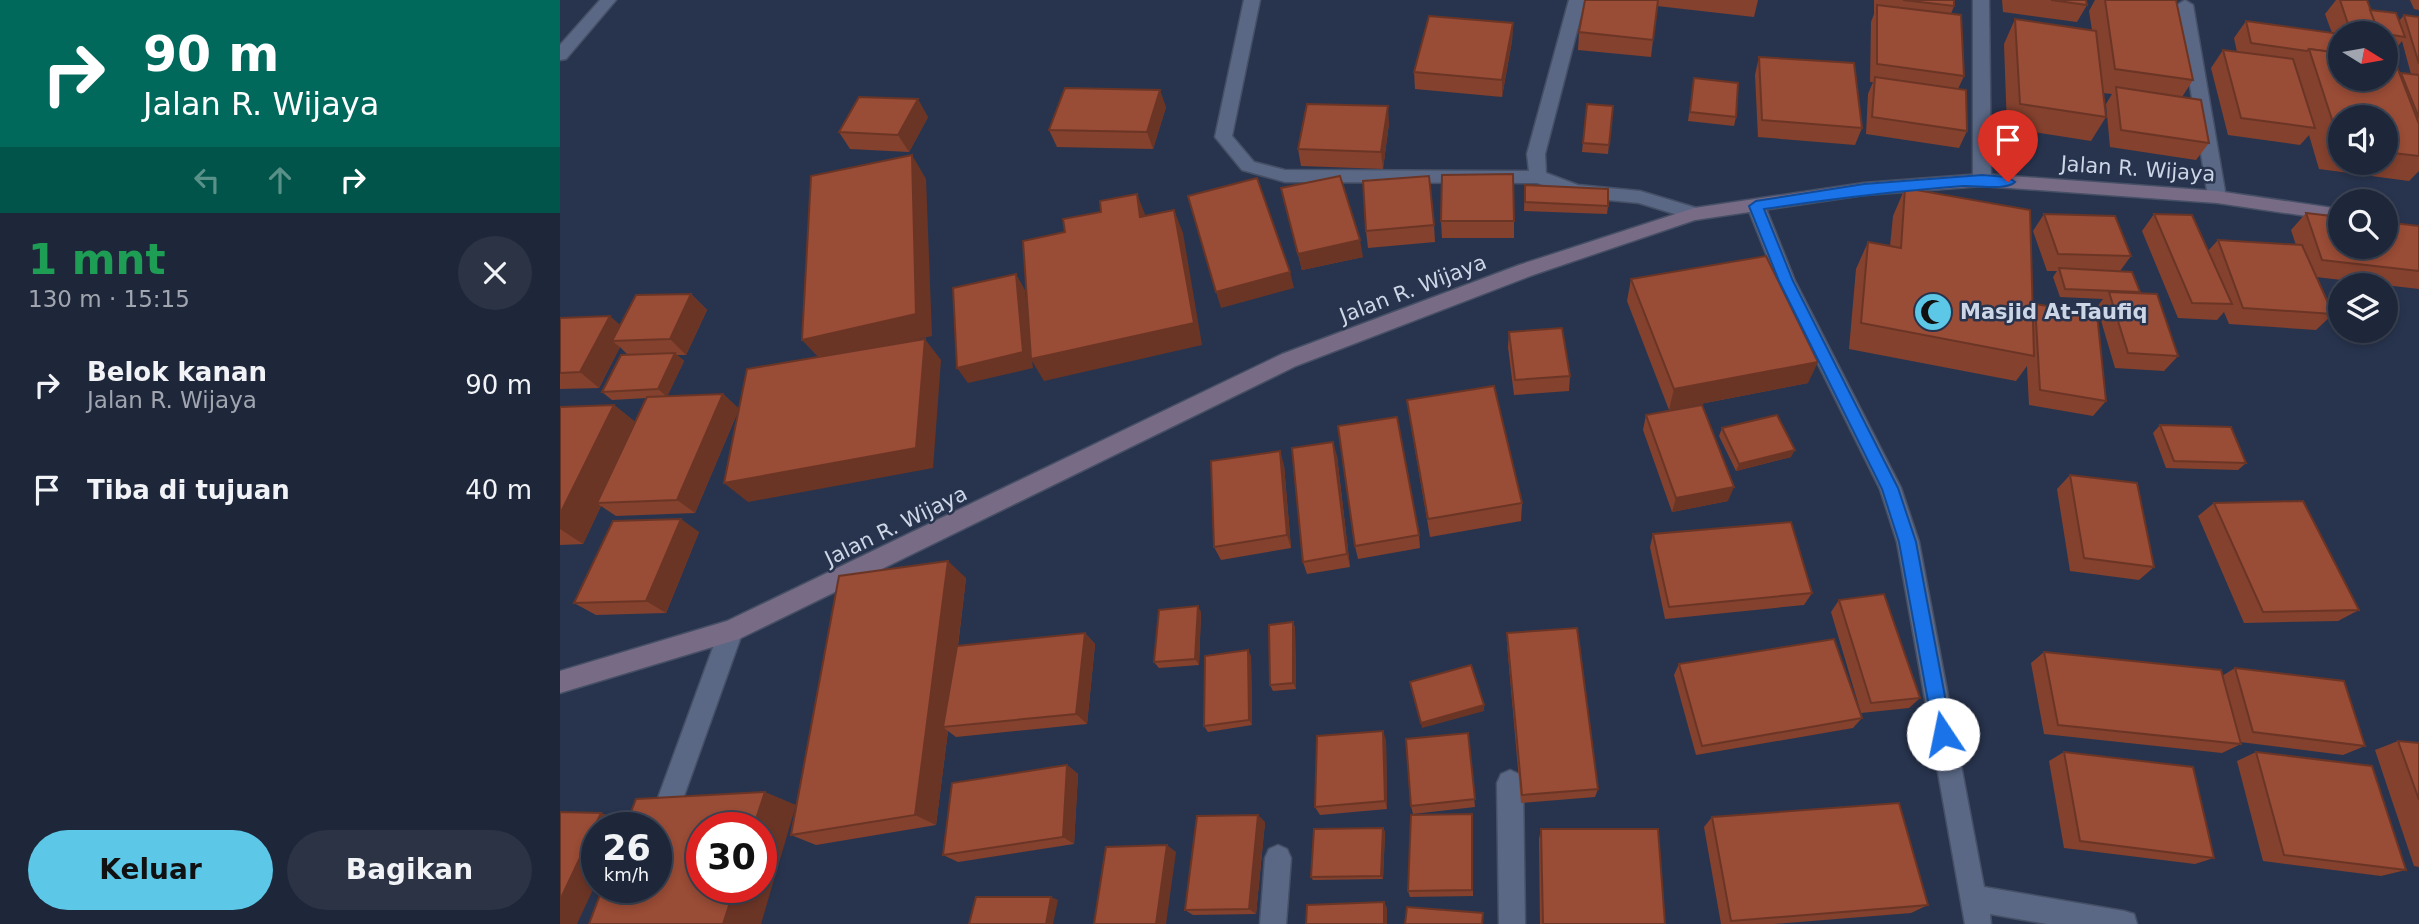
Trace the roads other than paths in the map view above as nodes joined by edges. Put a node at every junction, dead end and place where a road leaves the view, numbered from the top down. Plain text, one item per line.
1 (608, 0) edge
2 (1252, 0) edge
3 (1577, 0) edge
4 (1981, 0) edge
5 (2185, 5) dead end
6 (560, 55) edge
7 (1538, 177) junction
8 (1982, 180) junction
9 (2217, 197) junction
10 (1756, 206) junction
11 (2328, 213) edge
12 (1694, 214) junction
13 (732, 631) junction
14 (560, 682) edge
15 (1510, 783) dead end
16 (666, 812) edge
17 (1278, 858) dead end
18 (1976, 911) edge
19 (1273, 924) edge
20 (1512, 924) edge
21 (2124, 924) edge

1 - 6 street
2 - 7 street
3 - 7 street
4 - 8 street
5 - 9 street
7 - 12 street
8 - 9 street, Jalan R. Wijaya
8 - 10 street, Jalan R. Wijaya
9 - 11 street, Jalan R. Wijaya
10 - 12 street, Jalan R. Wijaya
10 - 18 street
12 - 13 street, Jalan R. Wijaya
13 - 14 street, Jalan R. Wijaya
13 - 16 street
15 - 20 street
17 - 19 street
18 - 21 street

